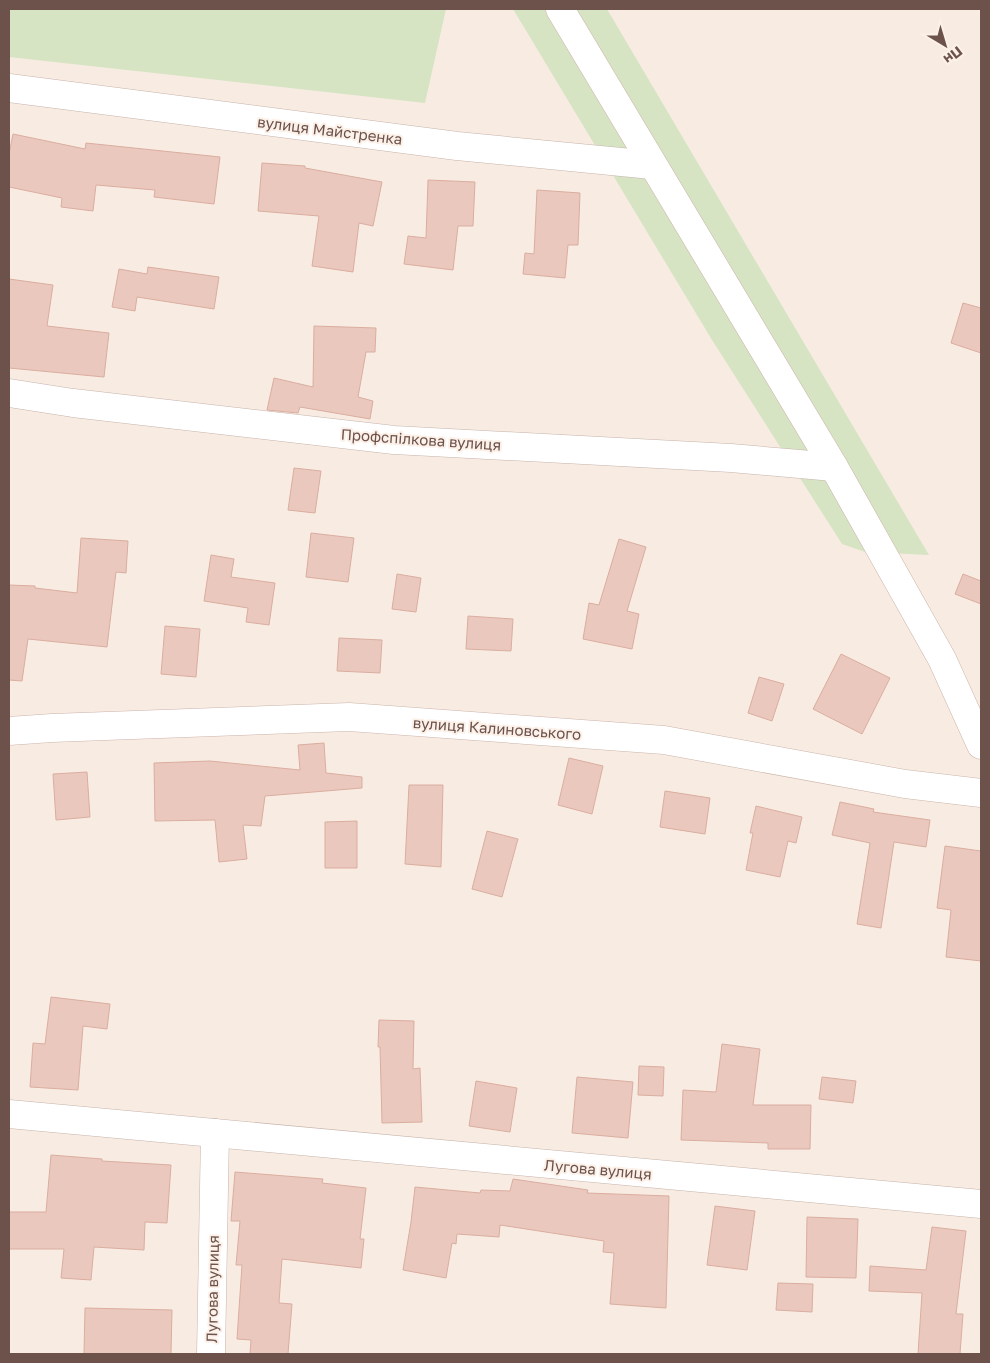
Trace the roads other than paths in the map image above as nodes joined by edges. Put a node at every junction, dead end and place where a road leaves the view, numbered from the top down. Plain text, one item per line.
1 (560, 9) edge
2 (9, 88) edge
3 (652, 165) junction
4 (9, 393) edge
5 (834, 467) junction
6 (9, 731) edge
7 (981, 745) edge
8 (981, 792) edge
9 (9, 1114) edge
10 (215, 1133) junction
11 (981, 1204) edge
12 (211, 1354) edge

1 - 3 street
2 - 3 street, вулиця Майстренка
3 - 5 street
4 - 5 street, Профспілкова вулиця
5 - 7 street
6 - 8 street, вулиця Калиновського
9 - 10 street, Лугова вулиця
10 - 11 street, Лугова вулиця
10 - 12 street, Лугова вулиця

